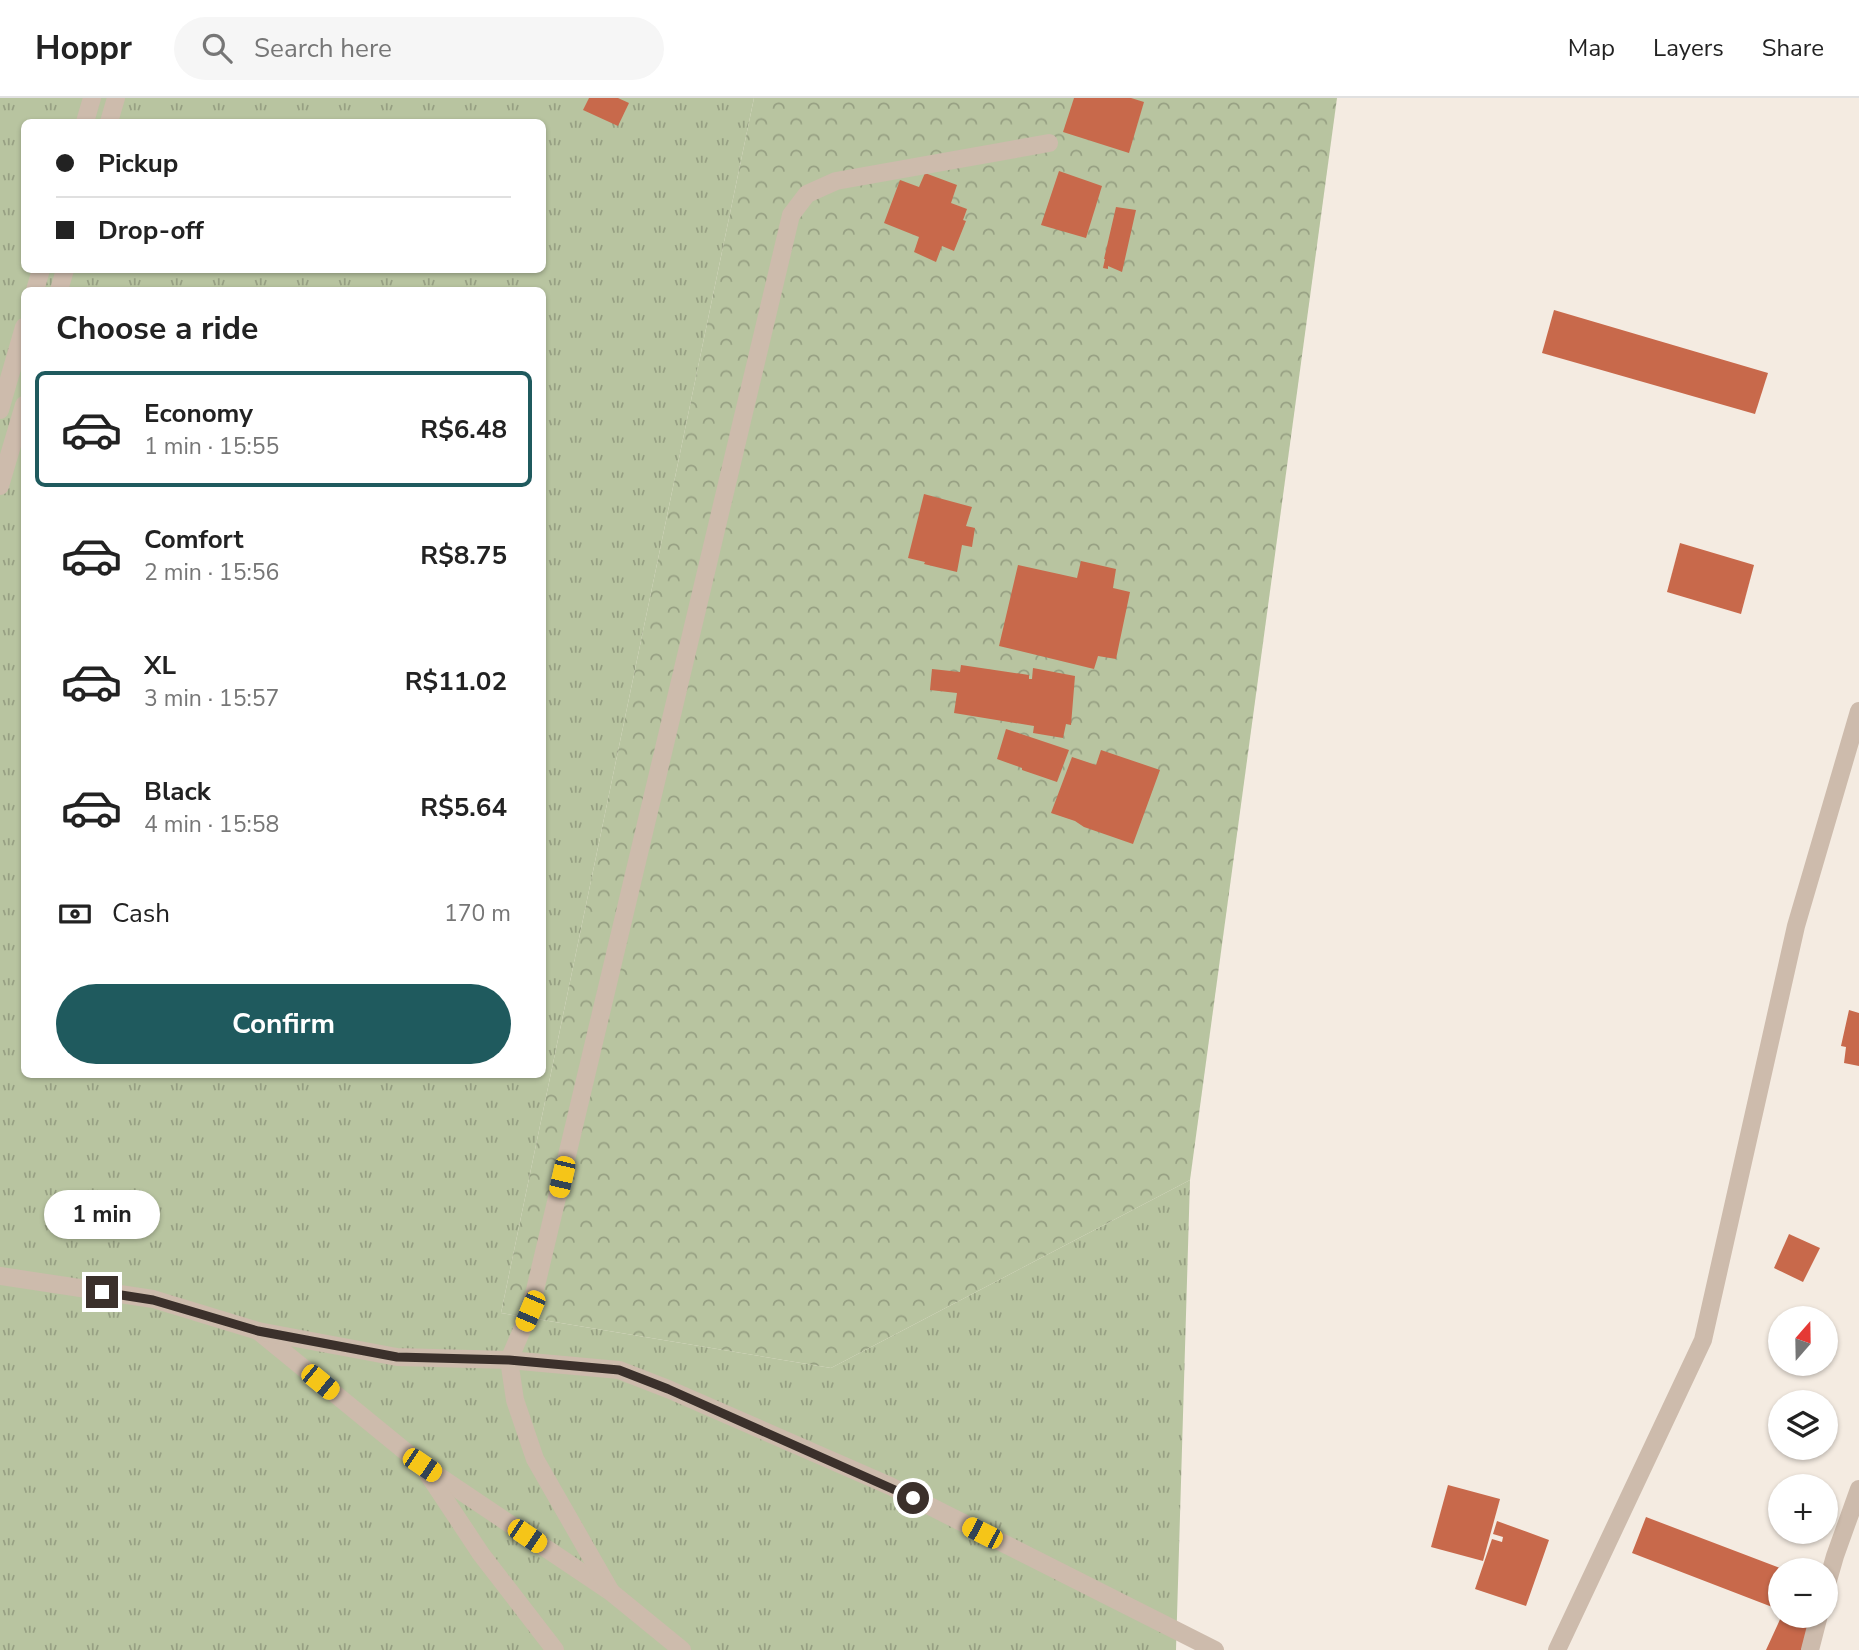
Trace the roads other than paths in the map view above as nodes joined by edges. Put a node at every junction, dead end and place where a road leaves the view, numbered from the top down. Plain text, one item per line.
1 (92, 98) edge
2 (116, 98) edge
3 (86, 119) edge
4 (110, 119) edge
5 (1049, 143) dead end
6 (21, 337) edge
7 (0, 410) edge
8 (21, 415) edge
9 (0, 486) edge
10 (1859, 711) edge
11 (0, 1276) edge
12 (258, 1331) junction
13 (509, 1360) junction
14 (422, 1465) junction
15 (1859, 1489) edge
16 (1834, 1558) edge
17 (611, 1592) junction
18 (1816, 1628) edge
19 (555, 1650) edge
20 (682, 1650) edge
21 (1215, 1650) edge
22 (1557, 1650) edge
23 (1810, 1650) edge

1 - 3 street
2 - 4 street
5 - 13 street
6 - 7 street
8 - 9 street
10 - 22 street
11 - 12 street
12 - 13 street
12 - 14 street
13 - 17 street
13 - 21 street
14 - 17 street
14 - 19 street
15 - 16 street
17 - 20 street
18 - 23 street

